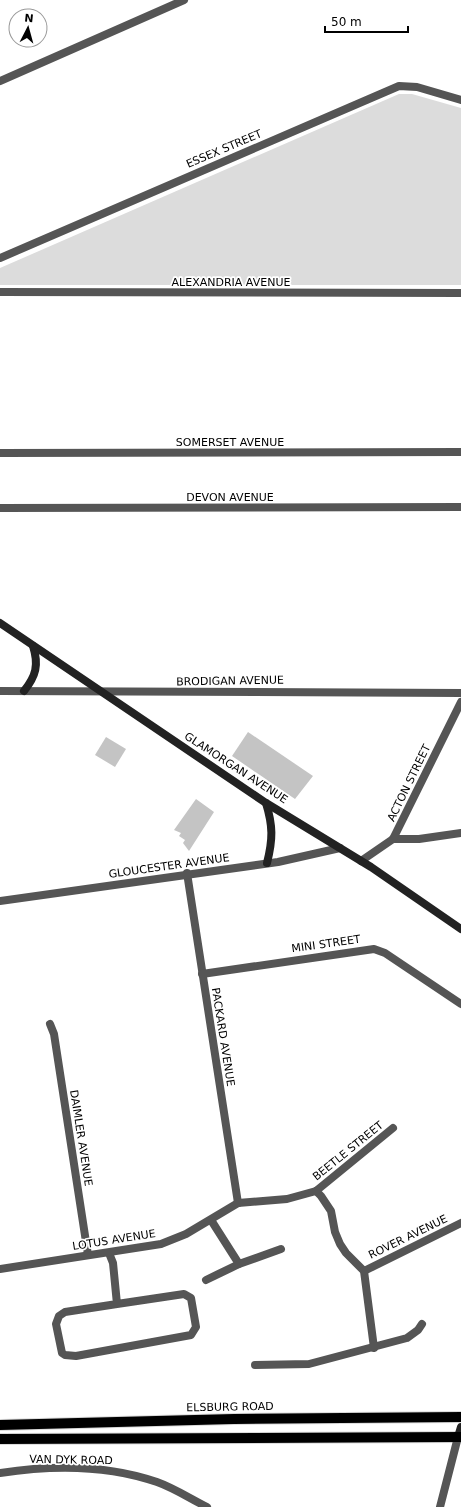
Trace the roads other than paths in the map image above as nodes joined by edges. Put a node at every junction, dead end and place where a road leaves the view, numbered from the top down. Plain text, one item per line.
1 (161, 0) edge
2 (184, 0) edge
3 (165, 8) junction
4 (0, 81) edge
5 (461, 100) edge
6 (0, 258) edge
7 (0, 292) edge
8 (461, 293) edge
9 (461, 452) edge
10 (0, 454) edge
11 (461, 507) edge
12 (0, 508) edge
13 (0, 623) edge
14 (33, 646) junction
15 (99, 690) junction
16 (0, 691) edge
17 (24, 691) junction
18 (461, 693) edge
19 (461, 702) edge
20 (266, 803) junction
21 (461, 833) edge
22 (393, 839) junction
23 (340, 848) junction
24 (361, 861) junction
25 (267, 863) junction
26 (188, 874) junction
27 (0, 901) edge
28 (461, 929) edge
29 (202, 974) junction
30 (461, 1004) edge
31 (50, 1024) dead end
32 (393, 1128) dead end
33 (316, 1191) junction
34 (238, 1204) junction
35 (211, 1220) junction
36 (461, 1223) edge
37 (281, 1249) dead end
38 (109, 1252) junction
39 (88, 1255) junction
40 (239, 1264) junction
41 (0, 1269) edge
42 (364, 1271) junction
43 (206, 1280) dead end
44 (117, 1304) junction
45 (422, 1324) dead end
46 (374, 1348) junction
47 (255, 1365) dead end
48 (461, 1417) edge
49 (0, 1425) edge
50 (461, 1427) edge
51 (460, 1437) edge
52 (0, 1439) edge
53 (0, 1474) edge
54 (207, 1507) edge
55 (440, 1507) edge

1 - 3 street
2 - 3 street
3 - 4 street
5 - 6 street, ESSEX STREET
7 - 8 street, ALEXANDRIA AVENUE
9 - 10 street, SOMERSET AVENUE
11 - 12 street, DEVON AVENUE
13 - 14 street, GLAMORGAN AVENUE
14 - 15 street, GLAMORGAN AVENUE
14 - 17 street
15 - 17 street, BRODIGAN AVENUE
15 - 18 street, BRODIGAN AVENUE
15 - 20 street, GLAMORGAN AVENUE
16 - 17 street, BRODIGAN AVENUE
19 - 22 street, ACTON STREET
20 - 23 street, GLAMORGAN AVENUE
20 - 25 street
21 - 22 street
22 - 24 street, ACTON STREET
23 - 24 street, GLAMORGAN AVENUE
23 - 25 street, GLOUCESTER AVENUE
24 - 28 street, GLAMORGAN AVENUE
25 - 26 street, GLOUCESTER AVENUE
26 - 27 street, GLOUCESTER AVENUE
26 - 29 street, PACKARD AVENUE
29 - 30 street, MINI STREET
29 - 34 street, PACKARD AVENUE
31 - 39 street, DAIMLER AVENUE
32 - 33 street, BEETLE STREET
33 - 34 street, LOTUS AVENUE
33 - 42 street
34 - 35 street, LOTUS AVENUE
35 - 38 street, LOTUS AVENUE
35 - 40 street
36 - 42 street, ROVER AVENUE
37 - 40 street
38 - 39 street, LOTUS AVENUE
38 - 44 street
39 - 41 street, LOTUS AVENUE
40 - 43 street
42 - 46 street
44 - 44 street
45 - 46 street
46 - 47 street
48 - 49 main road, ELSBURG ROAD
50 - 51 street
51 - 52 main road
51 - 55 street
53 - 54 street, VAN DYK ROAD

